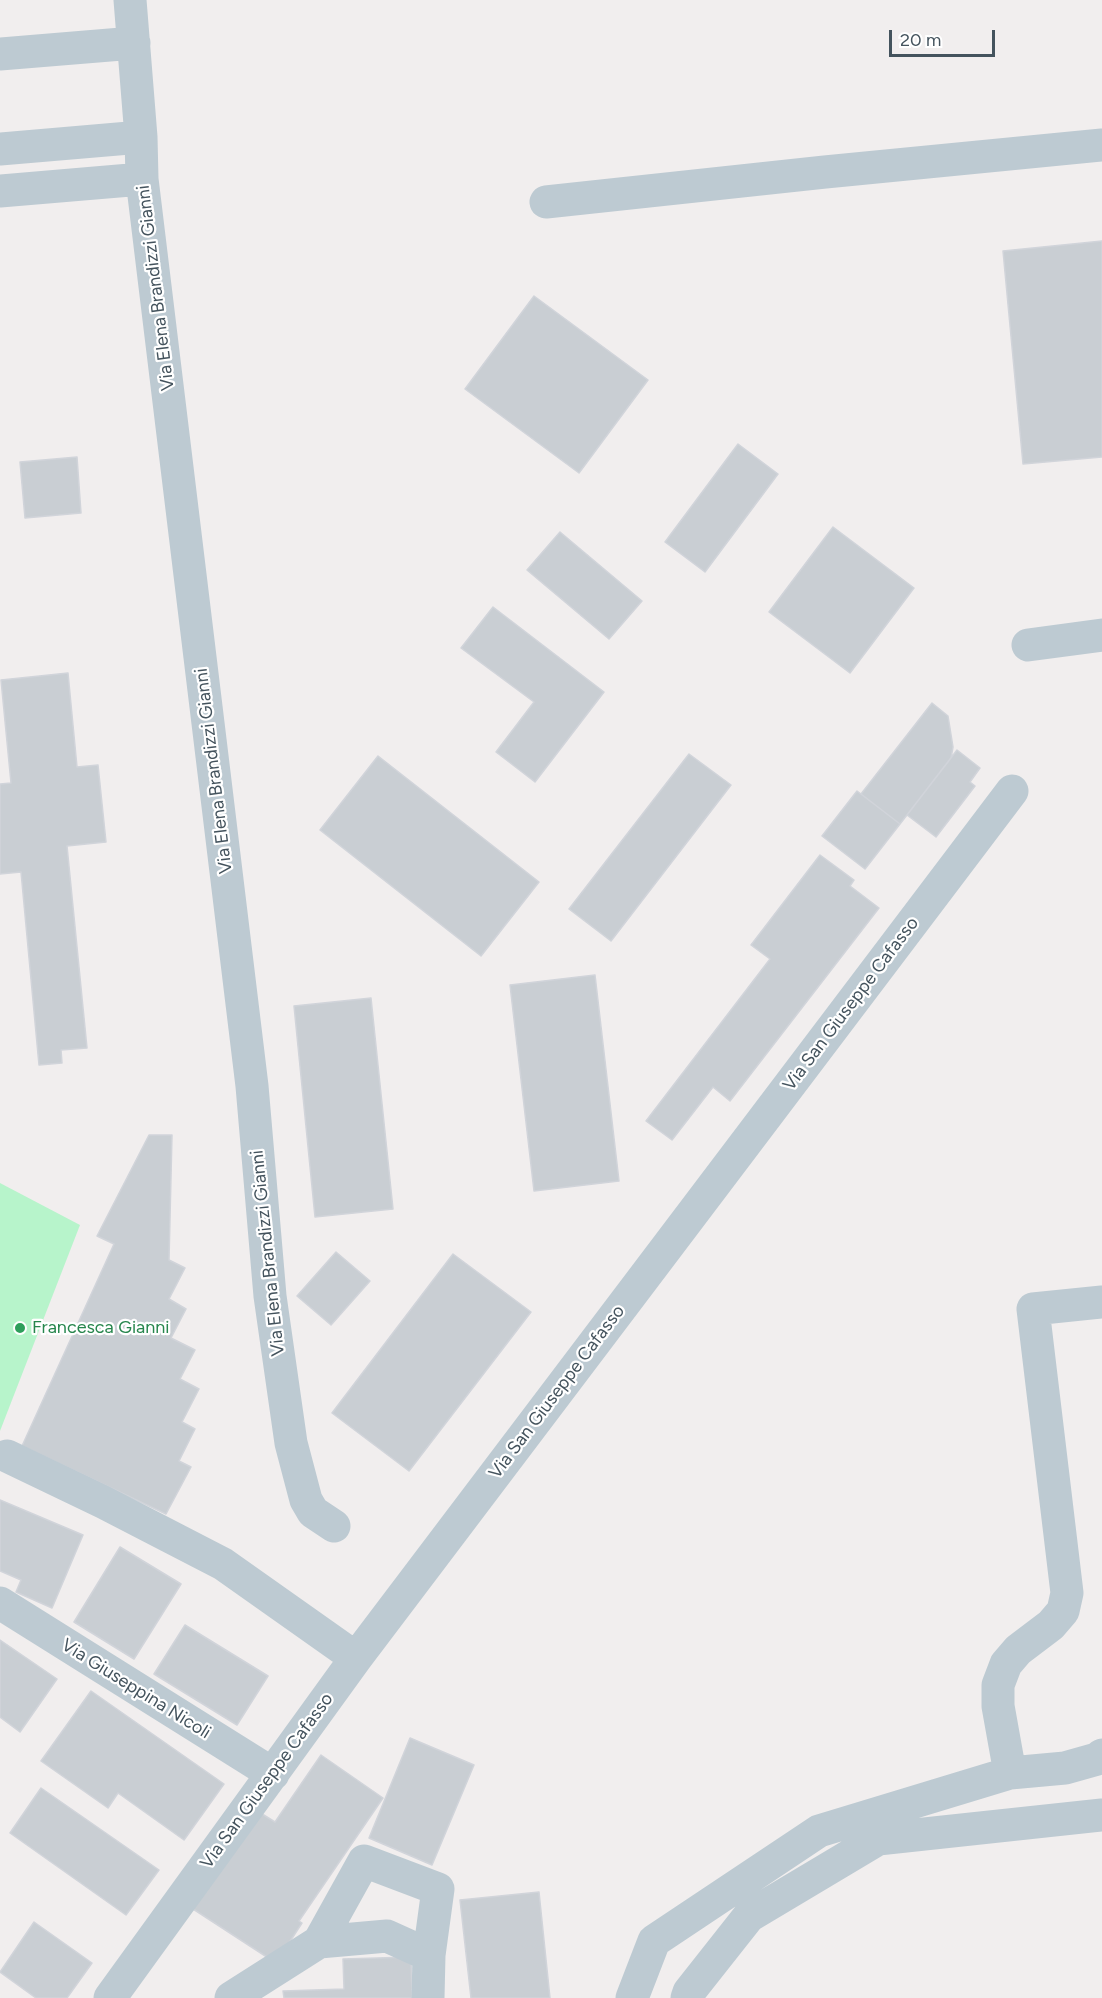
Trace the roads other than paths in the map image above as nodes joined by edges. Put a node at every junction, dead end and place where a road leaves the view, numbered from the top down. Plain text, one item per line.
1 (130, 0) edge
2 (134, 43) junction
3 (0, 54) edge
4 (141, 137) junction
5 (1102, 146) edge
6 (0, 149) edge
7 (142, 179) junction
8 (0, 191) edge
9 (546, 202) dead end
10 (1102, 635) edge
11 (1028, 645) dead end
12 (1012, 791) dead end
13 (1102, 1302) edge
14 (7, 1455) dead end
15 (334, 1526) dead end
16 (0, 1603) edge
17 (356, 1658) junction
18 (1102, 1755) edge
19 (1010, 1773) junction
20 (273, 1774) junction
21 (1102, 1815) edge
22 (319, 1942) junction
23 (429, 1955) junction
24 (110, 1998) edge
25 (231, 1998) edge
26 (428, 1998) edge
27 (632, 1998) edge
28 (687, 1998) edge

1 - 2 street, Via Elena Brandizzi Gianni
2 - 3 street
2 - 4 street, Via Elena Brandizzi Gianni
4 - 6 street
4 - 7 street, Via Elena Brandizzi Gianni
5 - 9 street
7 - 8 street
7 - 15 street, Via Elena Brandizzi Gianni
10 - 11 street
12 - 17 street, Via San Giuseppe Cafasso
13 - 19 street
14 - 17 street
16 - 20 street, Via Giuseppina Nicoli
17 - 20 street, Via San Giuseppe Cafasso
18 - 19 street
19 - 27 street
20 - 24 street, Via San Giuseppe Cafasso
21 - 28 street
22 - 23 street
22 - 23 street
22 - 25 street
23 - 26 street

